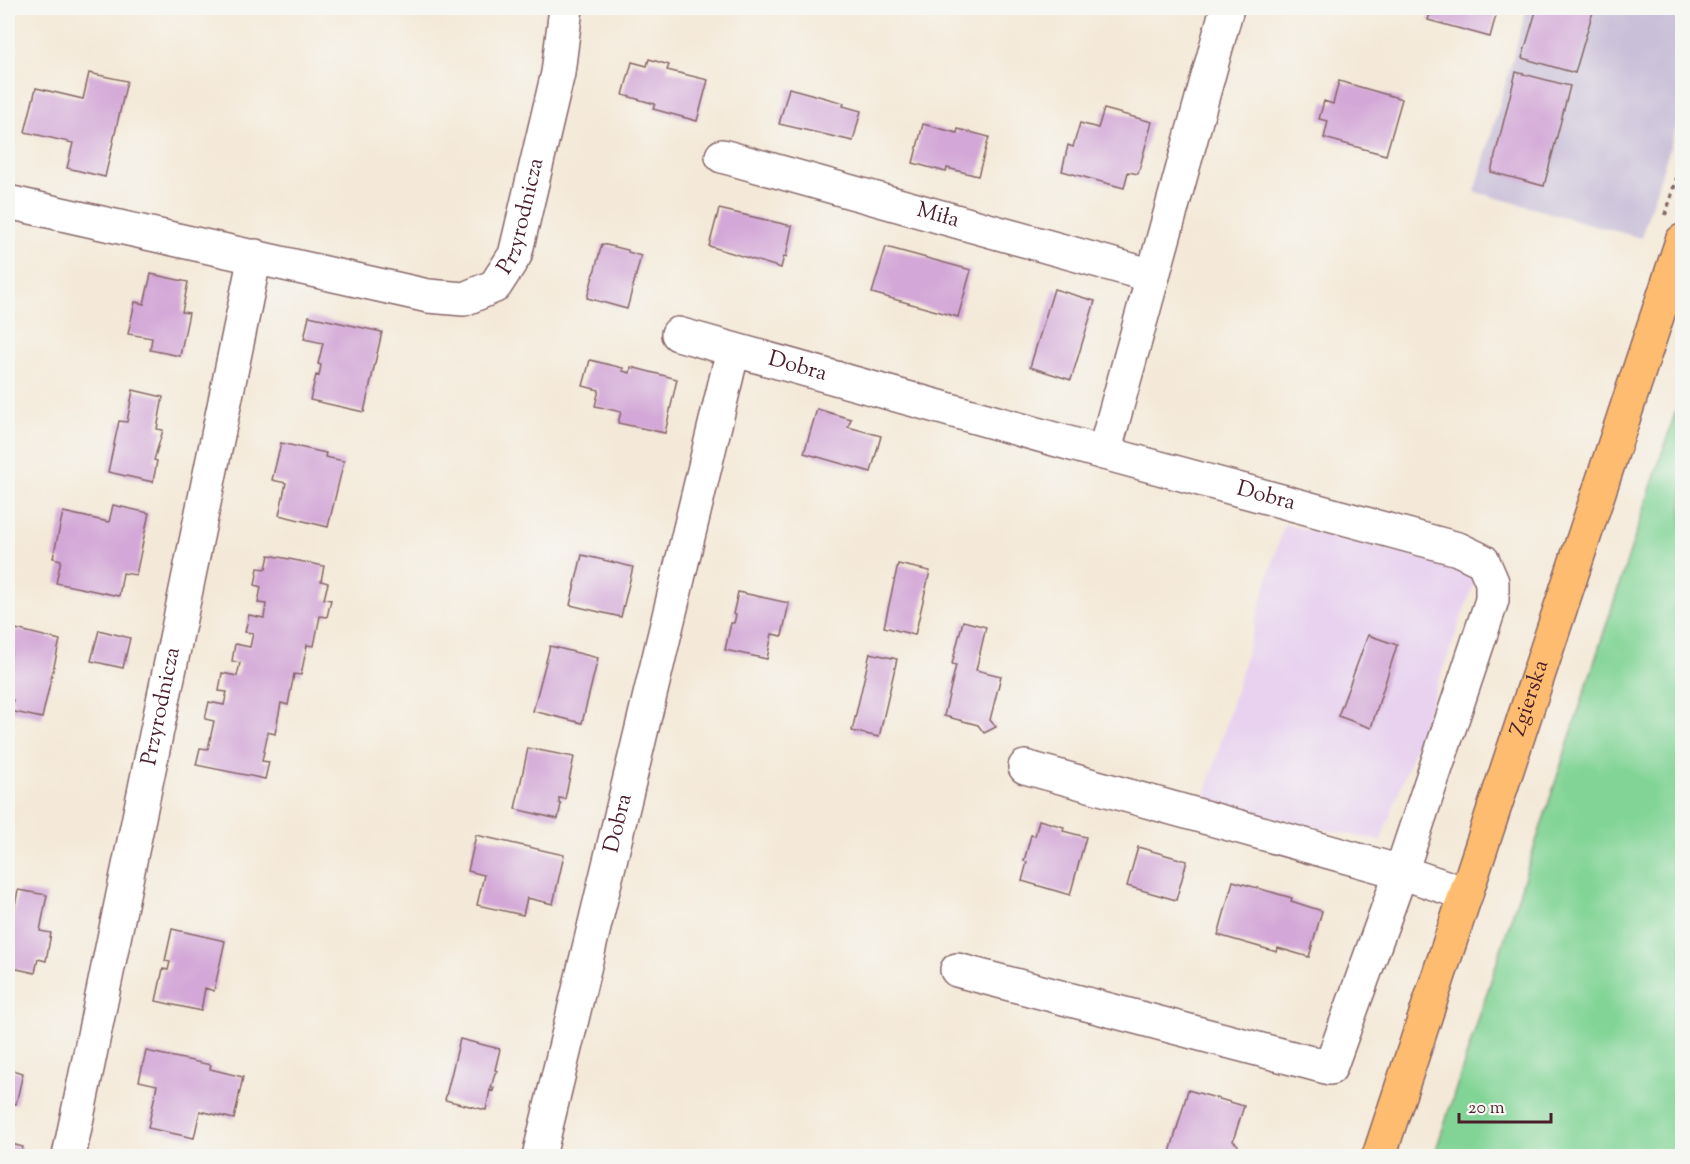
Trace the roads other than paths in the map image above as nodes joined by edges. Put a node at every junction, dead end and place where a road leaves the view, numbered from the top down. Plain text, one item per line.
1 (566, 8) edge
2 (1227, 8) edge
3 (722, 156) dead end
4 (8, 202) edge
5 (1683, 241) edge
6 (255, 256) junction
7 (1153, 276) junction
8 (678, 334) dead end
9 (733, 350) junction
10 (1104, 453) junction
11 (1025, 768) dead end
12 (1401, 872) junction
13 (1466, 894) junction
14 (957, 970) dead end
15 (69, 1156) edge
16 (539, 1156) edge
17 (1379, 1156) edge

1 - 6 street, Przyrodnicza
2 - 7 street
3 - 7 street, Miła
4 - 6 street, Przyrodnicza
5 - 13 main road, Zgierska
6 - 15 street, Przyrodnicza
7 - 10 street
8 - 9 street, Dobra
9 - 10 street, Dobra
9 - 16 street, Dobra
10 - 12 street, Dobra
11 - 12 street
12 - 13 street
12 - 14 street
13 - 17 main road, Zgierska

